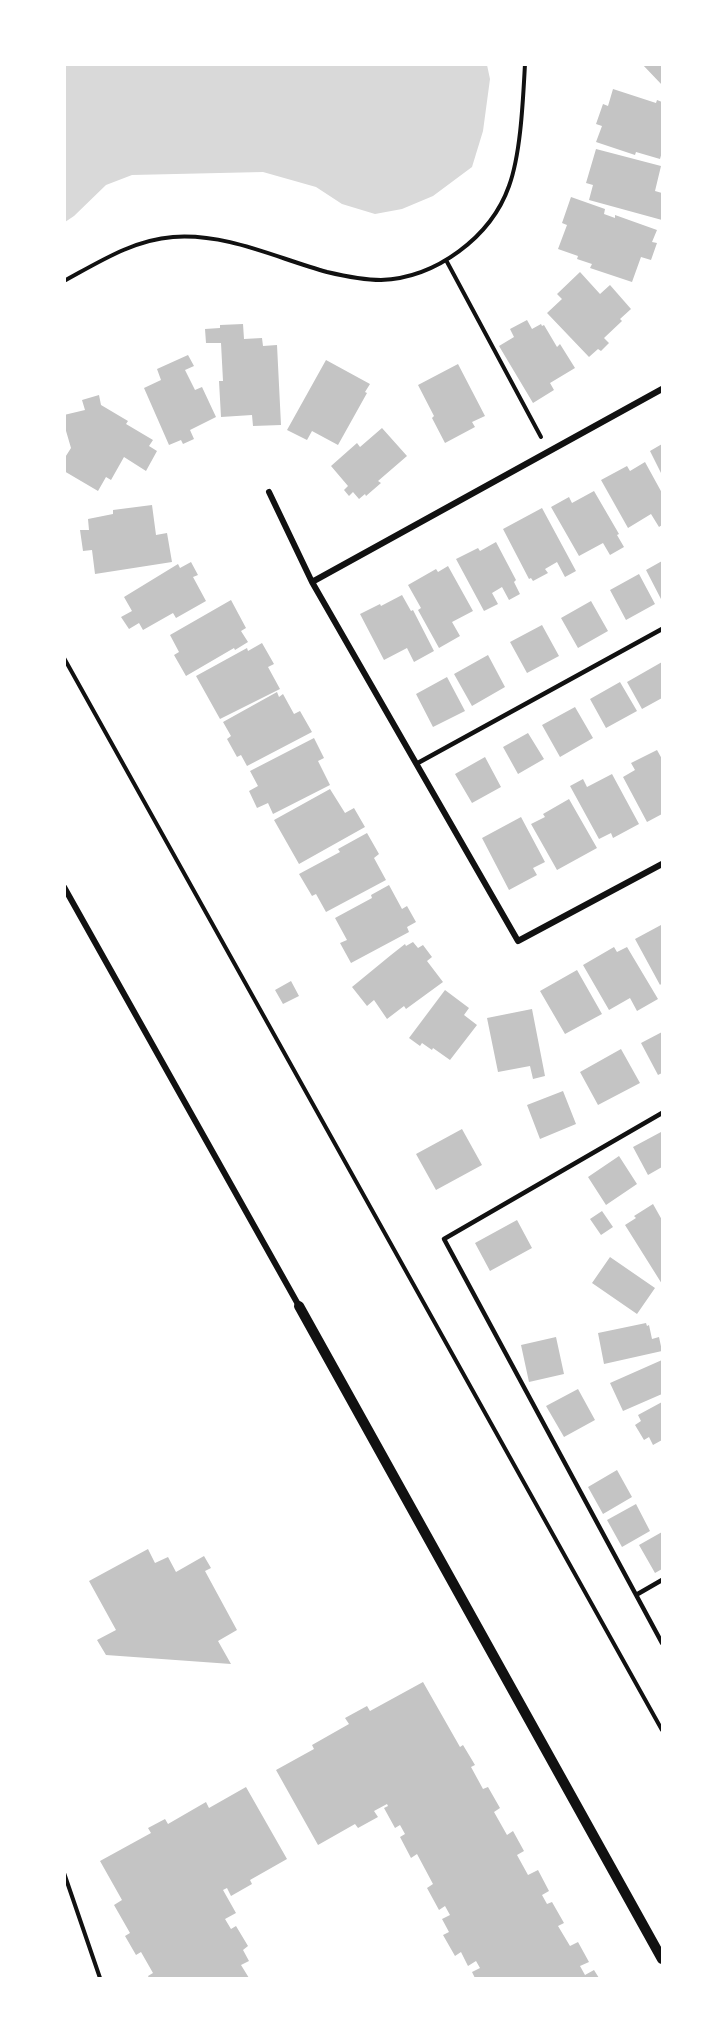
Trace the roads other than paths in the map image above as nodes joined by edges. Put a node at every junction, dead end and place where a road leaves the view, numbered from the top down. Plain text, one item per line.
1 (663, 389) edge
2 (269, 492) dead end
3 (312, 582) junction
4 (663, 629) edge
5 (416, 764) junction
6 (663, 864) edge
7 (64, 887) edge
8 (663, 1113) edge
9 (299, 1305) joint
10 (663, 1580) edge
11 (636, 1595) junction
12 (663, 1643) edge
13 (663, 1959) edge

1 - 3 street
2 - 3 street
3 - 5 street
4 - 5 lane
5 - 6 street
7 - 9 street
8 - 11 lane
9 - 13 street
10 - 11 lane
11 - 12 lane

